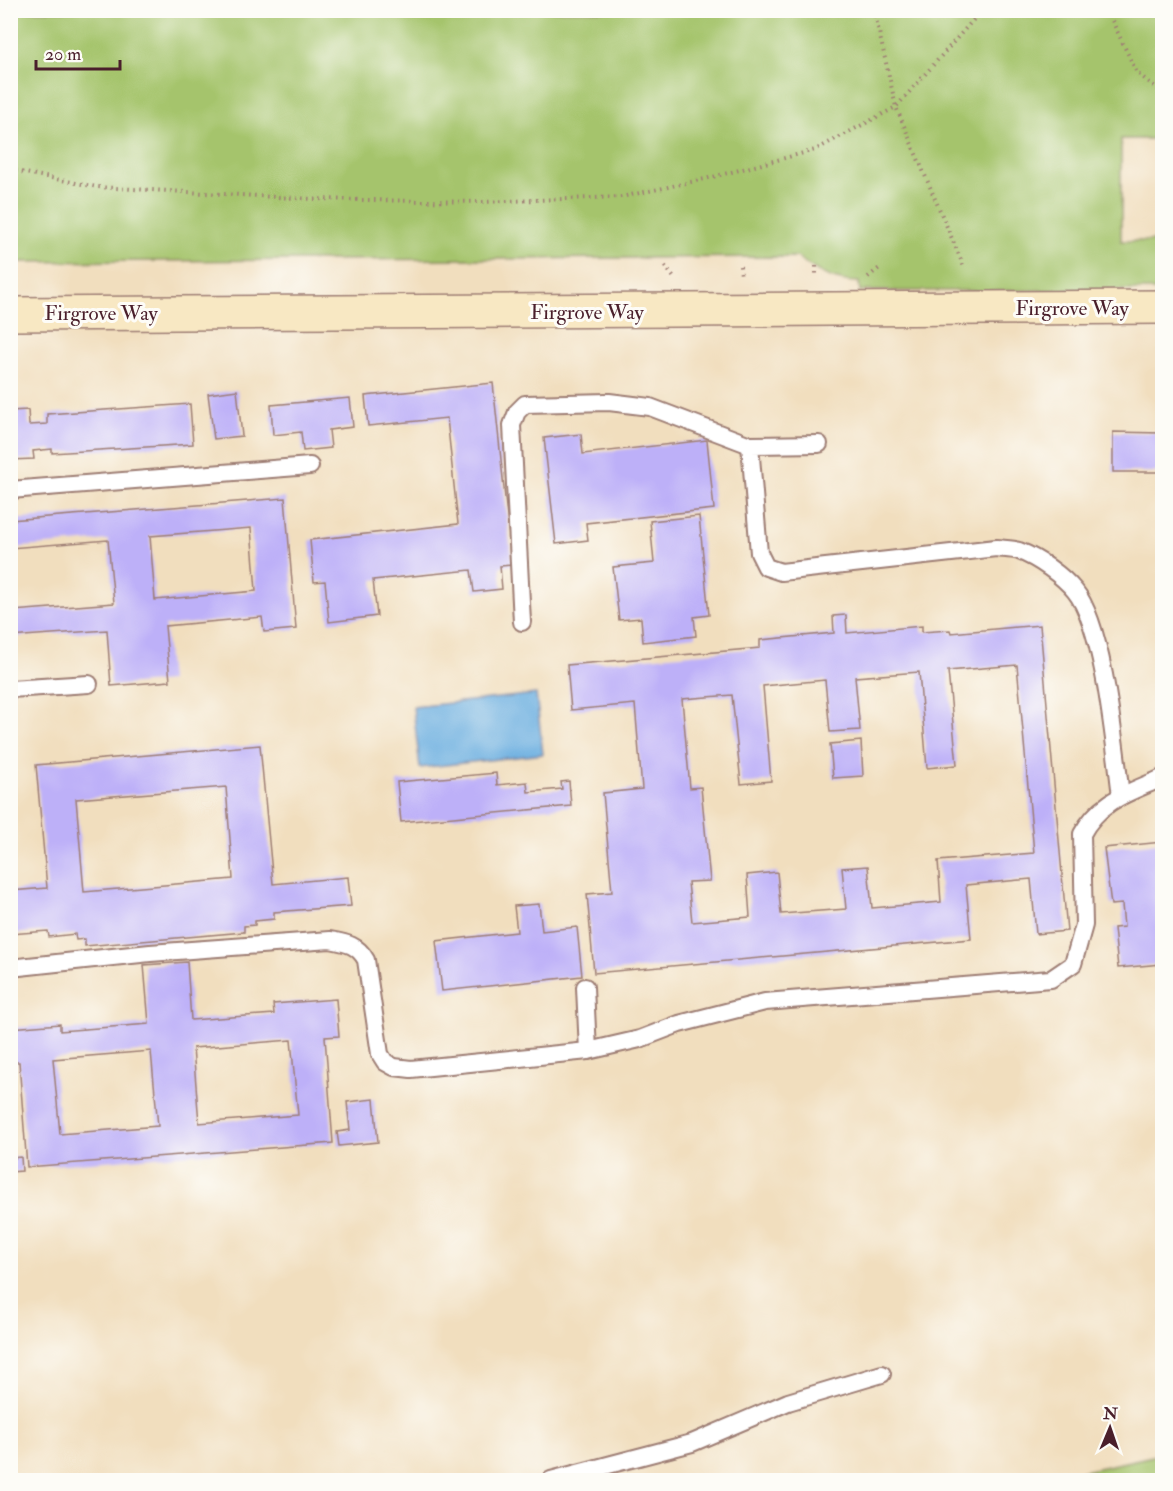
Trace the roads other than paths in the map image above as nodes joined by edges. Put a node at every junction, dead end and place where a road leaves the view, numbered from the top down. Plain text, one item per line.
1 (1162, 308) edge
2 (10, 314) edge
3 (819, 444) dead end
4 (750, 445) junction
5 (310, 466) dead end
6 (10, 490) edge
7 (522, 622) dead end
8 (89, 684) dead end
9 (10, 689) edge
10 (1162, 778) edge
11 (1121, 796) junction
12 (10, 968) edge
13 (585, 987) dead end
14 (588, 1051) junction
15 (882, 1374) dead end
16 (550, 1480) edge

1 - 2 street, Firgrove Way
3 - 4 lane
4 - 7 lane
4 - 11 lane
5 - 6 lane
8 - 9 lane
10 - 11 lane
11 - 14 lane
12 - 14 lane
13 - 14 lane
15 - 16 lane

